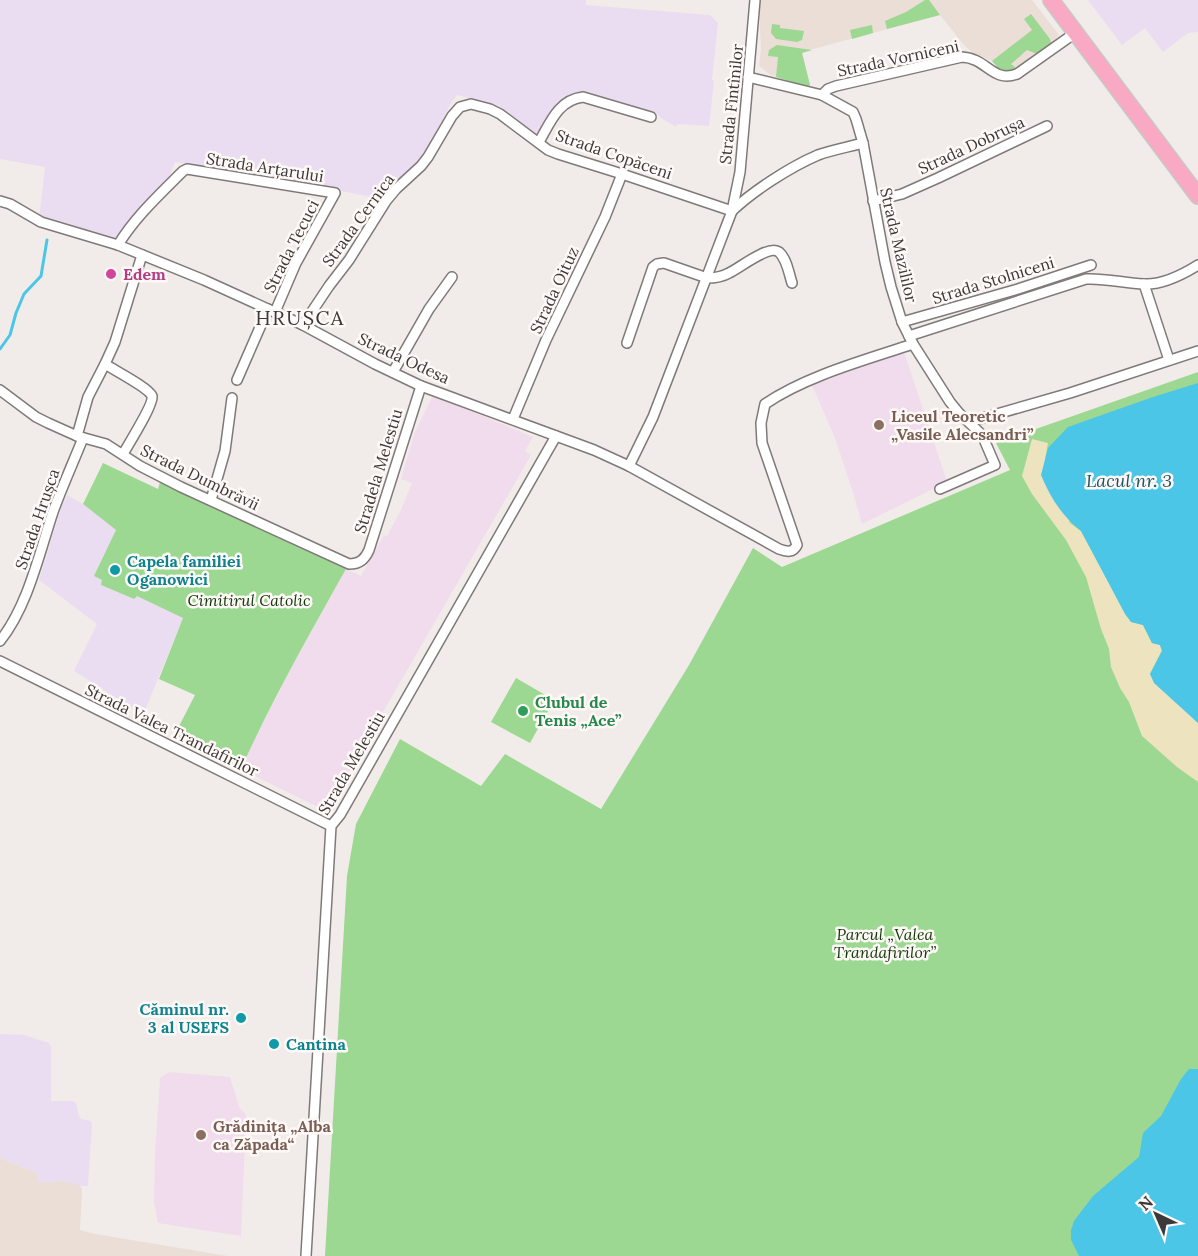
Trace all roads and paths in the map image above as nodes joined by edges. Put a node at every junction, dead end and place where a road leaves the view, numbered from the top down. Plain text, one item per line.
1 (755, 0) edge
2 (1051, 0) edge
3 (1075, 33) junction
4 (748, 77) junction
5 (822, 94) junction
6 (460, 107) joint
7 (651, 117) dead end
8 (1047, 126) dead end
9 (539, 142) junction
10 (863, 143) junction
11 (622, 174) junction
12 (334, 193) joint
13 (1198, 196) edge
14 (0, 201) edge
15 (873, 201) junction
16 (732, 211) junction
17 (118, 245) junction
18 (142, 255) junction
19 (1091, 265) dead end
20 (1198, 265) edge
21 (452, 277) dead end
22 (707, 278) junction
23 (792, 283) dead end
24 (1144, 284) junction
25 (271, 310) junction
26 (902, 322) junction
27 (303, 325) junction
28 (911, 340) junction
29 (627, 343) dead end
30 (1198, 351) edge
31 (1170, 360) junction
32 (105, 364) junction
33 (393, 372) junction
34 (237, 380) dead end
35 (421, 386) junction
36 (0, 390) edge
37 (232, 398) dead end
38 (513, 419) junction
39 (969, 423) junction
40 (556, 435) junction
41 (80, 437) junction
42 (123, 454) junction
43 (629, 466) junction
44 (940, 489) dead end
45 (211, 500) junction
46 (358, 563) joint
47 (0, 641) edge
48 (0, 661) edge
49 (331, 826) junction
50 (306, 1256) edge

1 - 4 street, Strada Fîntînilor
2 - 3 main road
3 - 5 street, Strada Vorniceni
3 - 13 main road
4 - 5 street, Strada Vorniceni
4 - 16 street, Strada Fîntînilor
5 - 10 street, Strada Mazililor
6 - 9 street, Strada Copăceni
6 - 27 street, Strada Cernica
7 - 9 street
8 - 15 street, Strada Dobrușa
9 - 11 street, Strada Copăceni
10 - 15 street, Strada Mazililor
10 - 16 street
11 - 16 street, Strada Copăceni
11 - 38 street, Strada Oituz
12 - 17 street, Strada Arțarului
12 - 25 street, Strada Tecuci
14 - 17 street, Strada Odesa
15 - 26 street, Strada Mazililor
16 - 22 street, Strada Fîntînilor
17 - 18 street, Strada Odesa
18 - 25 street, Strada Odesa
18 - 32 street, Strada Hrușca
19 - 26 street, Strada Stolniceni
20 - 24 street
21 - 33 street
22 - 23 street
22 - 29 street
22 - 43 street, Strada Fîntînilor
24 - 28 street
24 - 31 street
25 - 27 street, Strada Odesa
25 - 34 street, Strada Tecuci
26 - 28 street, Strada Mazililor
27 - 33 street, Strada Odesa
28 - 39 street, Strada Mazililor
28 - 43 street, Strada Odesa
30 - 31 street
31 - 39 street
32 - 41 street, Strada Hrușca
32 - 42 street
33 - 35 street, Strada Odesa
35 - 38 street, Strada Odesa
35 - 46 street, Stradela Melestiu
36 - 41 street, Strada Dumbrăvii
37 - 45 street
38 - 40 street, Strada Odesa
39 - 44 street, Strada Mazililor
40 - 43 street, Strada Odesa
40 - 49 street, Strada Melestiu
41 - 42 street, Strada Dumbrăvii
41 - 47 street, Strada Hrușca
42 - 45 street, Strada Dumbrăvii
45 - 46 street, Strada Dumbrăvii
48 - 49 street, Strada Valea Trandafirilor
49 - 50 street, Strada Melestiu

